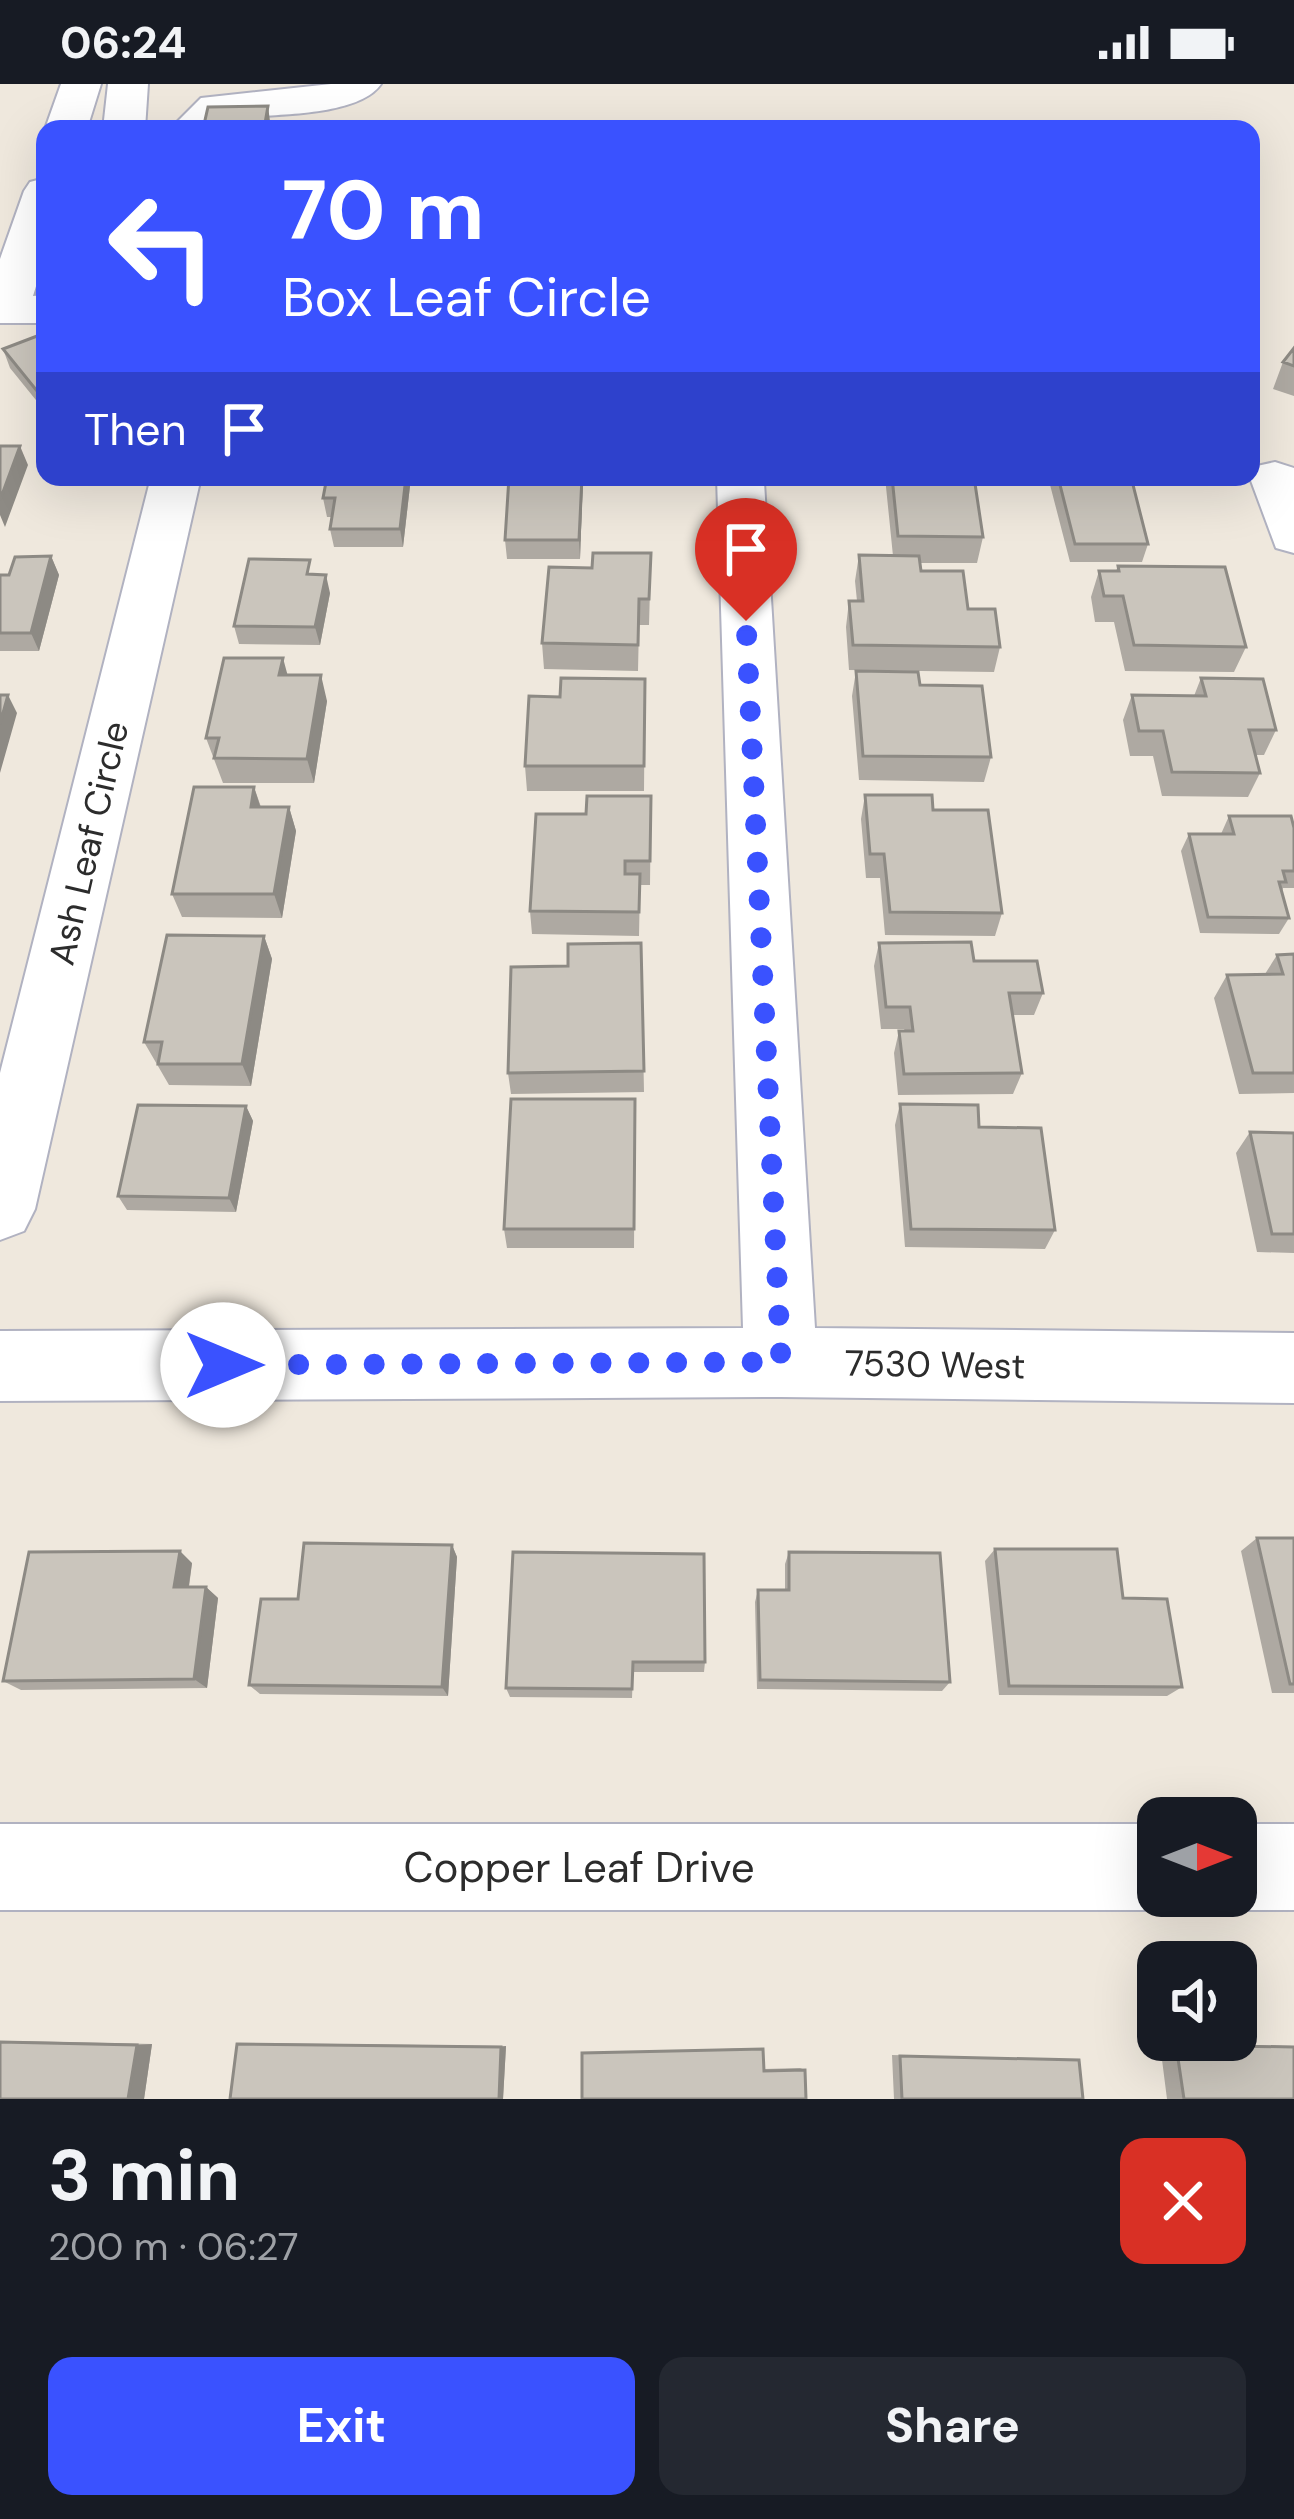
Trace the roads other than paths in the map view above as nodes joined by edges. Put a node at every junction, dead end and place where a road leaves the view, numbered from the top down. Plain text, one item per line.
1 (81, 84) edge
2 (128, 84) edge
3 (361, 84) edge
4 (69, 120) edge
5 (125, 120) edge
6 (201, 120) edge
7 (36, 218) edge
8 (36, 309) edge
9 (1275, 478) dead end
10 (174, 486) edge
11 (740, 486) edge
12 (1294, 536) edge
13 (0, 1209) edge
14 (781, 1362) junction
15 (0, 1366) edge
16 (1294, 1368) edge
17 (0, 1867) edge
18 (1137, 1867) edge
19 (1257, 1867) edge
20 (1294, 1867) edge

1 - 4 street
2 - 5 street
3 - 6 street
7 - 8 street
9 - 12 street
10 - 13 street, Ash Leaf Circle
11 - 14 street
14 - 15 street, 7530 West
14 - 16 street, 7530 West
17 - 18 street, Copper Leaf Drive
19 - 20 street

